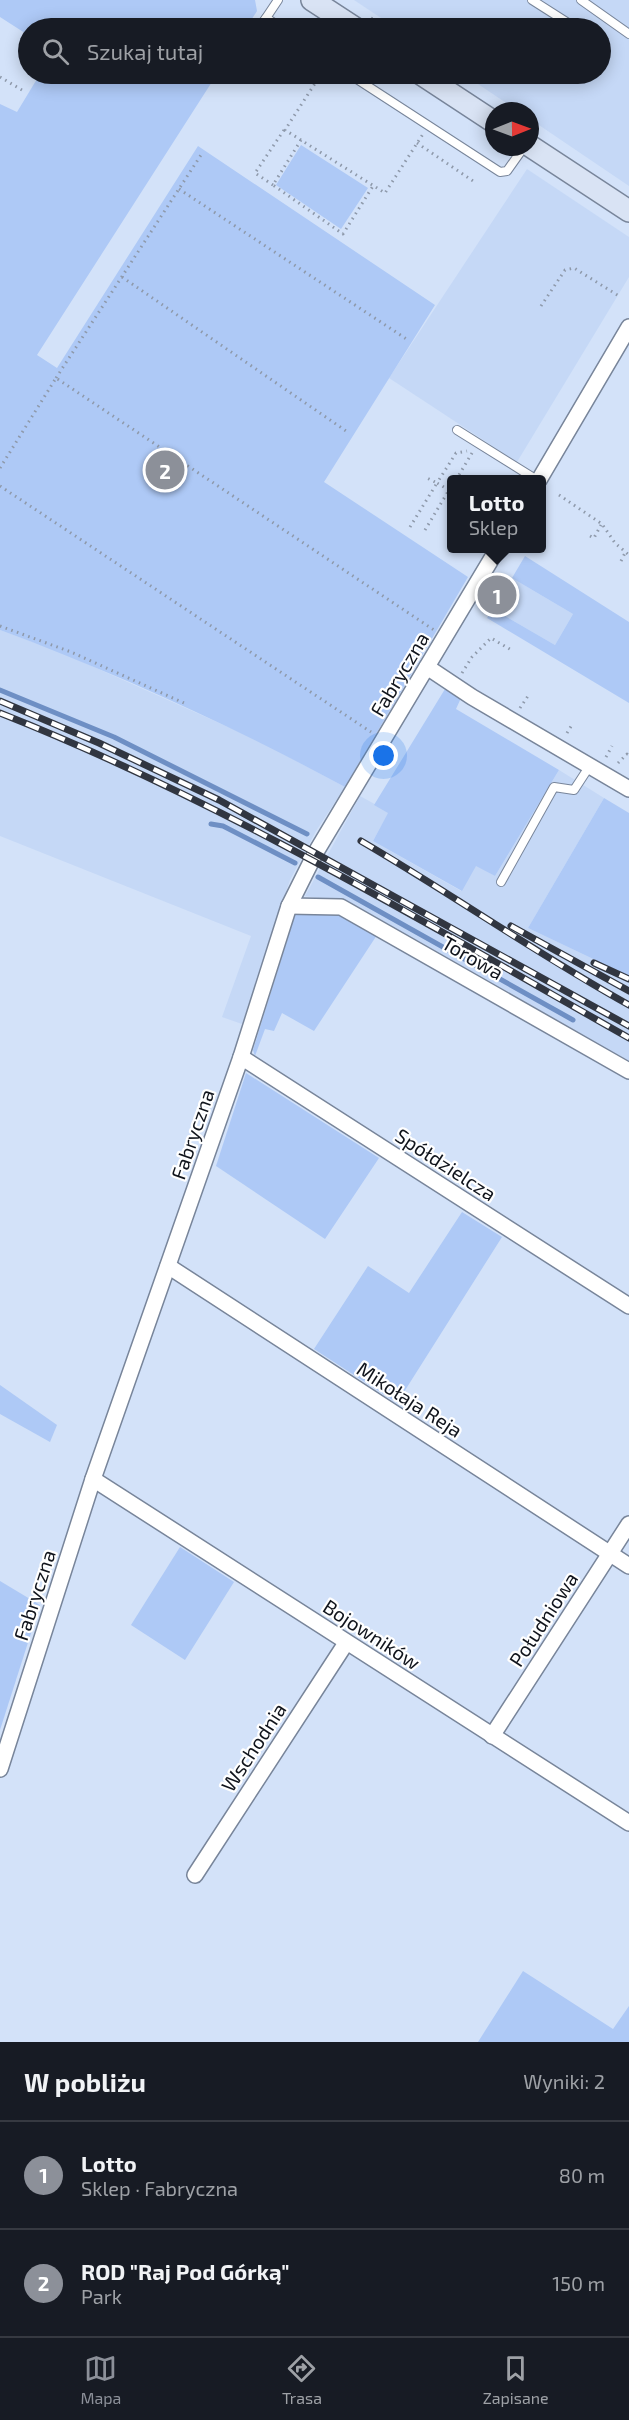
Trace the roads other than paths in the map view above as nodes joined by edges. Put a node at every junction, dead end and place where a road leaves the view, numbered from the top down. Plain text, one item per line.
1 (278, 0) edge
2 (532, 0) edge
3 (581, 0) edge
4 (319, 2) edge
5 (266, 18) edge
6 (341, 18) edge
7 (560, 18) edge
8 (606, 18) edge
9 (611, 21) edge
10 (629, 34) edge
11 (364, 84) edge
12 (436, 84) edge
13 (485, 116) edge
14 (539, 152) edge
15 (518, 156) edge
16 (629, 211) edge
17 (629, 327) edge
18 (457, 430) dead end
19 (530, 475) edge
20 (541, 475) edge
21 (496, 553) edge
22 (428, 668) junction
23 (589, 767) junction
24 (629, 789) edge
25 (501, 882) dead end
26 (289, 906) junction
27 (241, 1057) junction
28 (629, 1071) edge
29 (168, 1266) junction
30 (629, 1306) edge
31 (93, 1479) junction
32 (629, 1524) edge
33 (610, 1554) junction
34 (629, 1566) edge
35 (346, 1643) junction
36 (492, 1736) junction
37 (0, 1769) edge
38 (629, 1823) edge
39 (195, 1875) dead end

1 - 5 lane
2 - 7 lane
3 - 8 lane
4 - 6 main road
9 - 10 lane
11 - 15 lane
12 - 13 main road
14 - 16 main road
17 - 20 street
18 - 19 lane
21 - 22 street, Fabryczna
22 - 23 street
22 - 26 street, Fabryczna
23 - 24 street
23 - 25 lane
26 - 27 street, Fabryczna
26 - 28 street, Torowa
27 - 29 street, Fabryczna
27 - 30 street, Spółdzielcza
29 - 31 street, Fabryczna
29 - 33 street, Mikołaja Reja
31 - 35 street, Bojowników
31 - 37 street, Fabryczna
32 - 33 street, Południowa
33 - 34 street, Mikołaja Reja
33 - 36 street, Południowa
35 - 36 street, Bojowników
35 - 39 street, Wschodnia
36 - 38 street, Bojowników

